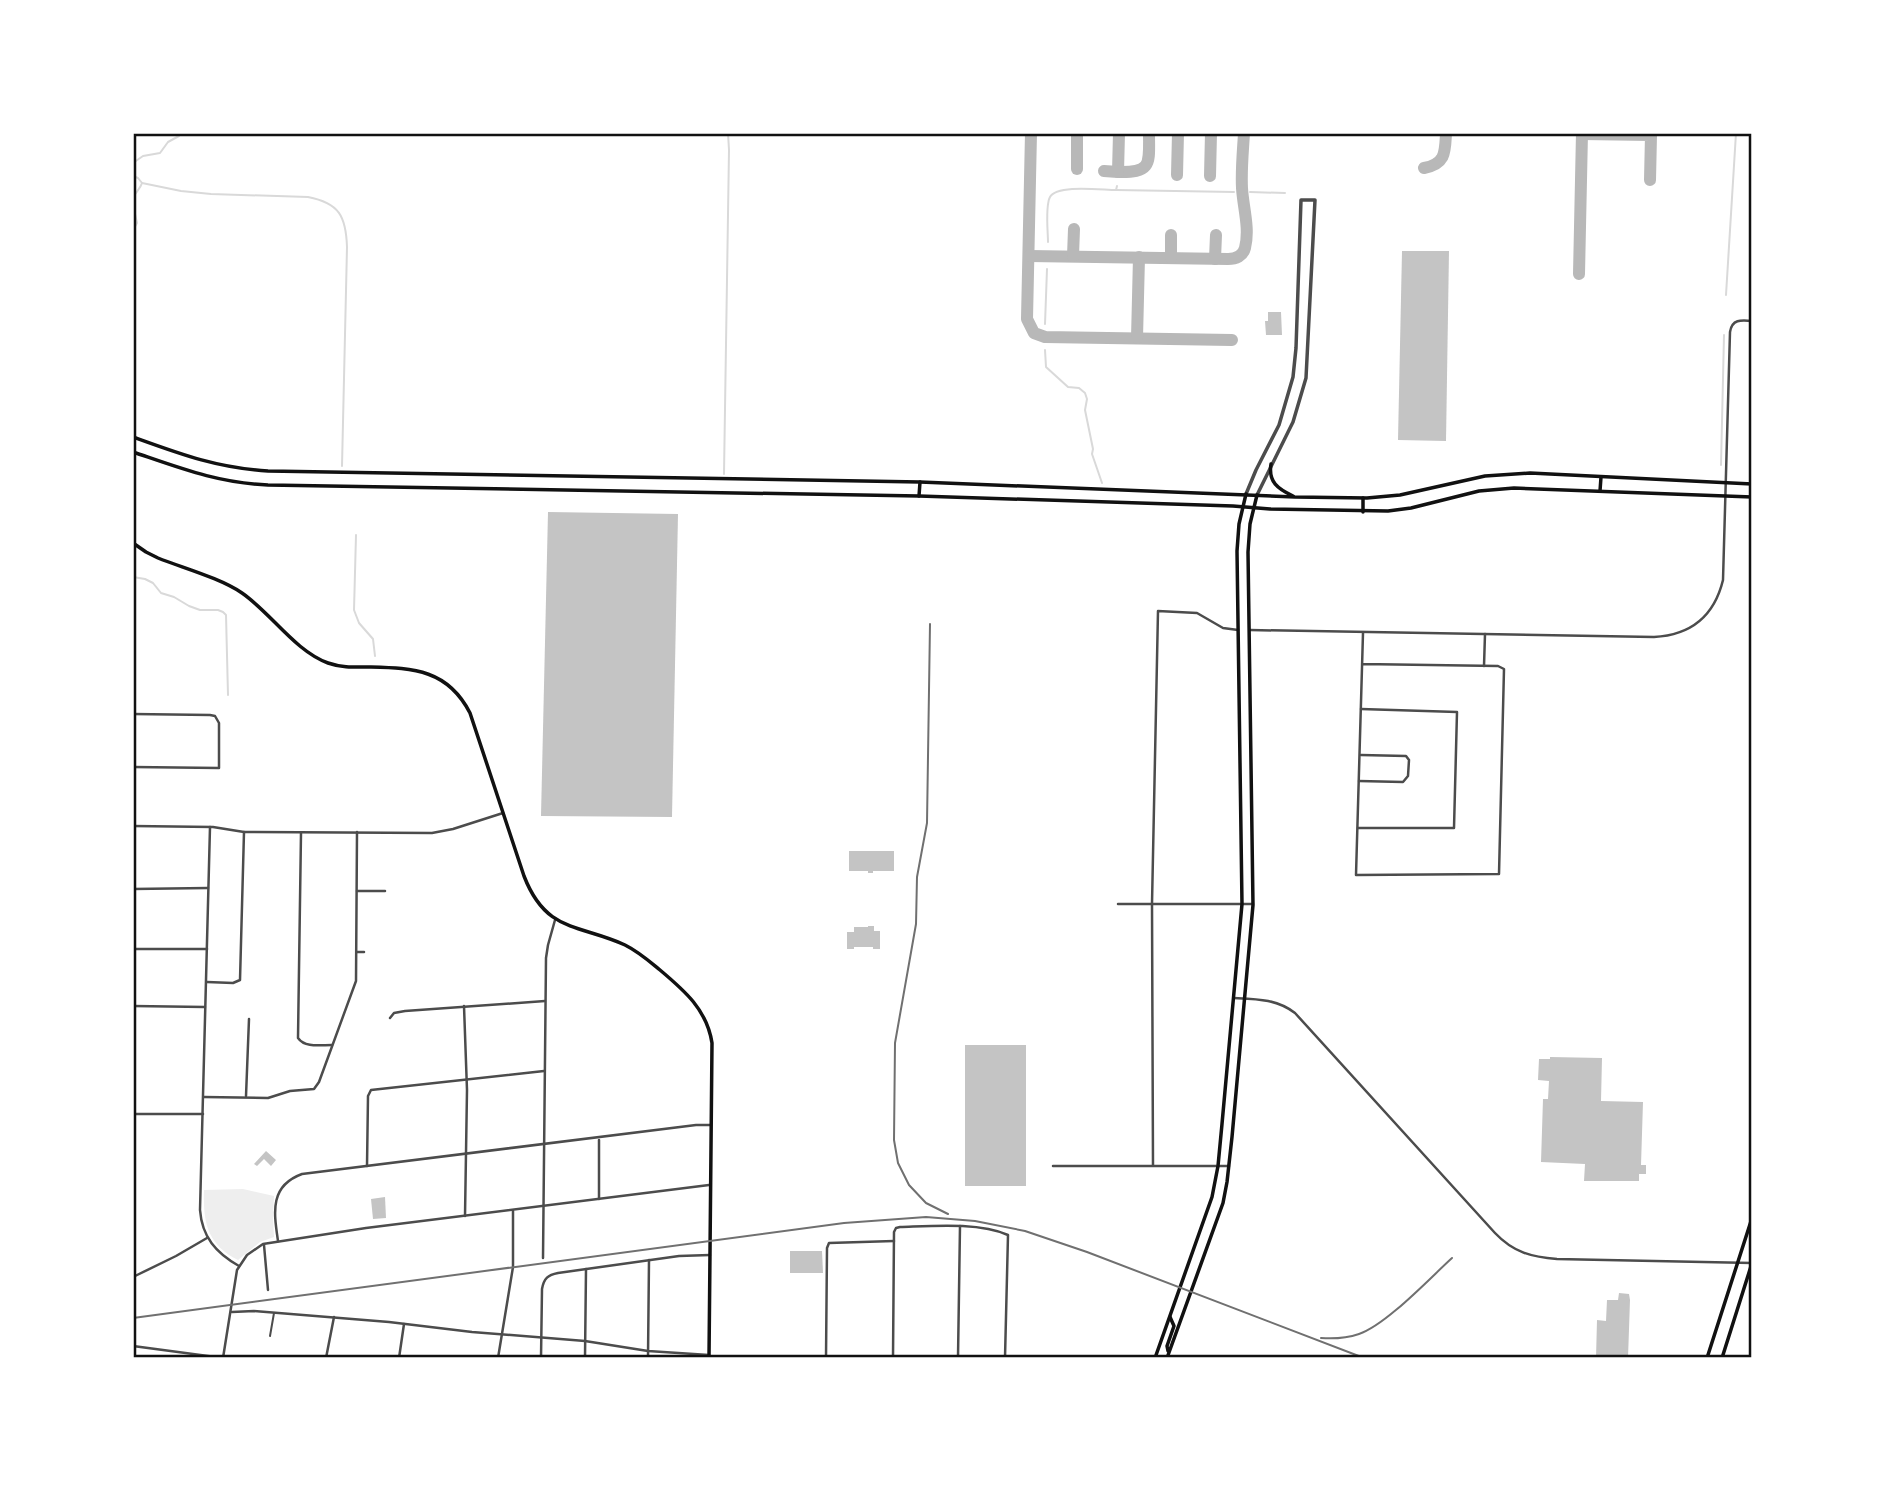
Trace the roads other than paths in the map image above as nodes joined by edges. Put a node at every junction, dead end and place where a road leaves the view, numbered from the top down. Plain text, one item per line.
1 (1752, 321) edge
2 (133, 437) edge
3 (133, 452) edge
4 (1271, 464) junction
5 (1601, 477) junction
6 (920, 482) junction
7 (1726, 483) junction
8 (1752, 484) edge
9 (1600, 491) junction
10 (1246, 494) junction
11 (1257, 495) junction
12 (919, 496) junction
13 (1726, 496) junction
14 (1295, 497) junction
15 (1752, 497) edge
16 (1363, 498) junction
17 (1242, 507) junction
18 (1253, 508) junction
19 (1363, 512) junction
20 (133, 542) edge
21 (1250, 629) junction
22 (1238, 630) junction
23 (1363, 632) junction
24 (1485, 634) junction
25 (1362, 664) junction
26 (1484, 666) junction
27 (1361, 709) junction
28 (133, 714) edge
29 (1359, 755) junction
30 (1240, 764) junction
31 (1252, 764) junction
32 (133, 767) edge
33 (1359, 782) junction
34 (503, 813) junction
35 (133, 826) edge
36 (210, 827) junction
37 (1357, 828) junction
38 (244, 832) junction
39 (357, 832) junction
40 (301, 833) junction
41 (208, 888) junction
42 (133, 889) edge
43 (357, 891) junction
44 (385, 891) dead end
45 (1118, 904) dead end
46 (1152, 904) junction
47 (1242, 904) junction
48 (1253, 904) junction
49 (555, 919) junction
50 (133, 949) edge
51 (207, 949) junction
52 (357, 952) junction
53 (364, 952) dead end
54 (206, 982) junction
55 (1234, 998) junction
56 (1246, 999) junction
57 (545, 1002) junction
58 (133, 1006) edge
59 (464, 1006) junction
60 (205, 1007) junction
61 (390, 1018) dead end
62 (249, 1019) dead end
63 (333, 1045) junction
64 (544, 1070) junction
65 (466, 1079) junction
66 (204, 1097) junction
67 (246, 1098) junction
68 (133, 1114) edge
69 (203, 1114) junction
70 (710, 1125) junction
71 (598, 1138) junction
72 (544, 1144) junction
73 (466, 1154) junction
74 (367, 1166) junction
75 (1053, 1166) dead end
76 (1153, 1166) junction
77 (1218, 1166) junction
78 (1229, 1166) junction
79 (709, 1185) junction
80 (599, 1199) junction
81 (543, 1207) junction
82 (513, 1211) junction
83 (465, 1216) junction
84 (1752, 1218) edge
85 (960, 1226) junction
86 (207, 1238) junction
87 (278, 1241) junction
88 (894, 1241) junction
89 (263, 1244) junction
90 (710, 1255) junction
91 (542, 1258) dead end
92 (649, 1260) junction
93 (1737, 1262) junction
94 (1752, 1263) edge
95 (239, 1266) junction
96 (586, 1269) junction
97 (133, 1277) edge
98 (268, 1290) dead end
99 (230, 1312) junction
100 (274, 1313) junction
101 (334, 1317) junction
102 (1170, 1317) junction
103 (404, 1324) junction
104 (502, 1335) junction
105 (270, 1336) dead end
106 (542, 1338) junction
107 (585, 1341) junction
108 (133, 1346) edge
109 (648, 1351) junction
110 (709, 1357) edge
111 (1156, 1357) edge
112 (1166, 1357) edge
113 (223, 1358) edge
114 (326, 1358) edge
115 (399, 1358) edge
116 (498, 1358) edge
117 (541, 1358) edge
118 (585, 1358) edge
119 (648, 1358) edge
120 (826, 1358) edge
121 (893, 1358) edge
122 (958, 1358) edge
123 (1005, 1358) edge
124 (1707, 1358) edge
125 (1721, 1358) edge

1 - 7 street
2 - 6 main road
3 - 12 main road
4 - 10 street
4 - 11 street
4 - 14 main road
5 - 7 main road
5 - 9 main road
5 - 16 main road
6 - 10 main road
6 - 12 main road
7 - 8 main road
7 - 13 street
9 - 13 main road
9 - 19 main road
10 - 11 main road
10 - 17 main road
11 - 14 main road
11 - 18 main road
12 - 17 main road
13 - 15 main road
13 - 24 street
14 - 16 main road
16 - 19 main road
17 - 18 main road
17 - 22 main road
18 - 19 main road
18 - 21 main road
20 - 34 main road
21 - 22 main road
21 - 23 street
21 - 31 main road
22 - 30 main road
22 - 46 street
23 - 24 street
23 - 25 street
24 - 26 street
25 - 26 street
25 - 27 street
26 - 37 street
27 - 29 street
27 - 37 street
28 - 32 street
29 - 33 street
29 - 33 street
30 - 31 main road
30 - 47 main road
31 - 48 main road
33 - 37 street
34 - 39 street
34 - 49 main road
35 - 36 street
36 - 38 street
36 - 41 street
38 - 40 street
38 - 54 street
39 - 40 street
39 - 43 street
40 - 63 street
41 - 42 street
41 - 51 street
43 - 44 street
43 - 52 street
45 - 46 street
46 - 47 street
46 - 76 street
47 - 48 street
47 - 55 main road
48 - 56 main road
49 - 57 street
49 - 70 main road
50 - 51 street
51 - 54 street
52 - 53 street
52 - 63 street
54 - 60 street
55 - 56 street
55 - 77 main road
56 - 78 main road
56 - 93 street
57 - 59 street
57 - 64 street
58 - 60 street
59 - 61 street
59 - 65 street
60 - 66 street
62 - 67 street
63 - 67 street
64 - 65 street
64 - 72 street
65 - 73 street
65 - 74 street
66 - 67 street
66 - 69 street
68 - 69 street
69 - 86 street
70 - 71 street
70 - 79 main road
71 - 72 street
71 - 80 street
72 - 73 street
72 - 81 street
73 - 74 street
73 - 83 street
74 - 87 street
75 - 76 street
76 - 77 street
77 - 78 street
77 - 102 main road
78 - 112 main road
79 - 80 street
79 - 90 main road
80 - 81 street
81 - 82 street
81 - 91 street
82 - 83 street
82 - 104 street
83 - 87 street
84 - 93 main road
85 - 88 street
85 - 122 street
85 - 123 street
86 - 95 street
86 - 97 street
87 - 89 street
88 - 120 street
88 - 121 street
89 - 95 street
89 - 98 street
90 - 92 street
90 - 110 main road
92 - 96 street
92 - 109 street
93 - 94 street
93 - 124 main road
94 - 125 main road
95 - 99 street
96 - 106 street
96 - 107 street
99 - 100 street
99 - 113 street
100 - 101 street
100 - 105 lane
101 - 103 street
101 - 114 street
102 - 111 main road
102 - 112 main road
103 - 104 street
103 - 115 street
104 - 106 street
104 - 116 street
106 - 107 street
106 - 117 street
107 - 109 street
107 - 118 street
108 - 113 street
109 - 110 street
109 - 119 street
111 - 112 main road

